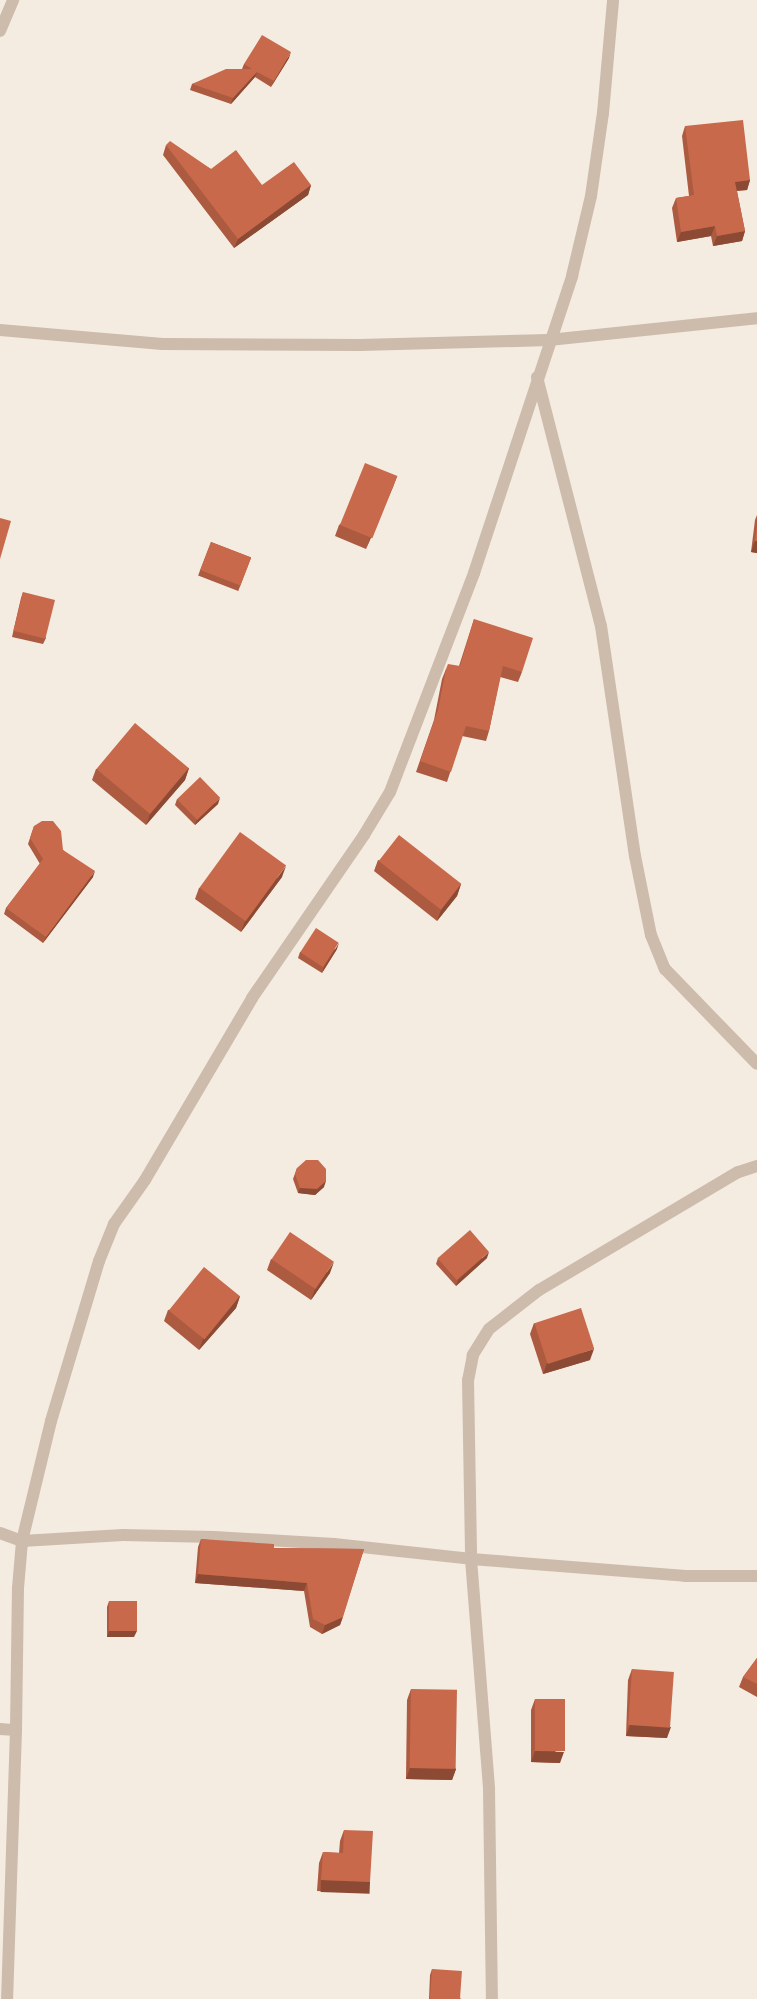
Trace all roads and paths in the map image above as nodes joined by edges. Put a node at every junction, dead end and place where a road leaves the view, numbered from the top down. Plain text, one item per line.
1 (13, 0) edge
2 (613, 0) edge
3 (0, 31) edge
4 (757, 318) edge
5 (0, 330) edge
6 (549, 340) junction
7 (537, 377) junction
8 (757, 1064) edge
9 (757, 1166) edge
10 (0, 1533) edge
11 (22, 1541) junction
12 (471, 1559) junction
13 (757, 1576) edge
14 (0, 1729) edge
15 (16, 1730) junction
16 (7, 1999) edge
17 (492, 1999) edge

1 - 3 street
2 - 6 street
4 - 6 street
5 - 6 street
6 - 7 street
7 - 8 street
7 - 11 street
9 - 12 street
10 - 11 street
11 - 12 street
11 - 15 street
12 - 13 street
12 - 17 street
14 - 15 street
15 - 16 street

